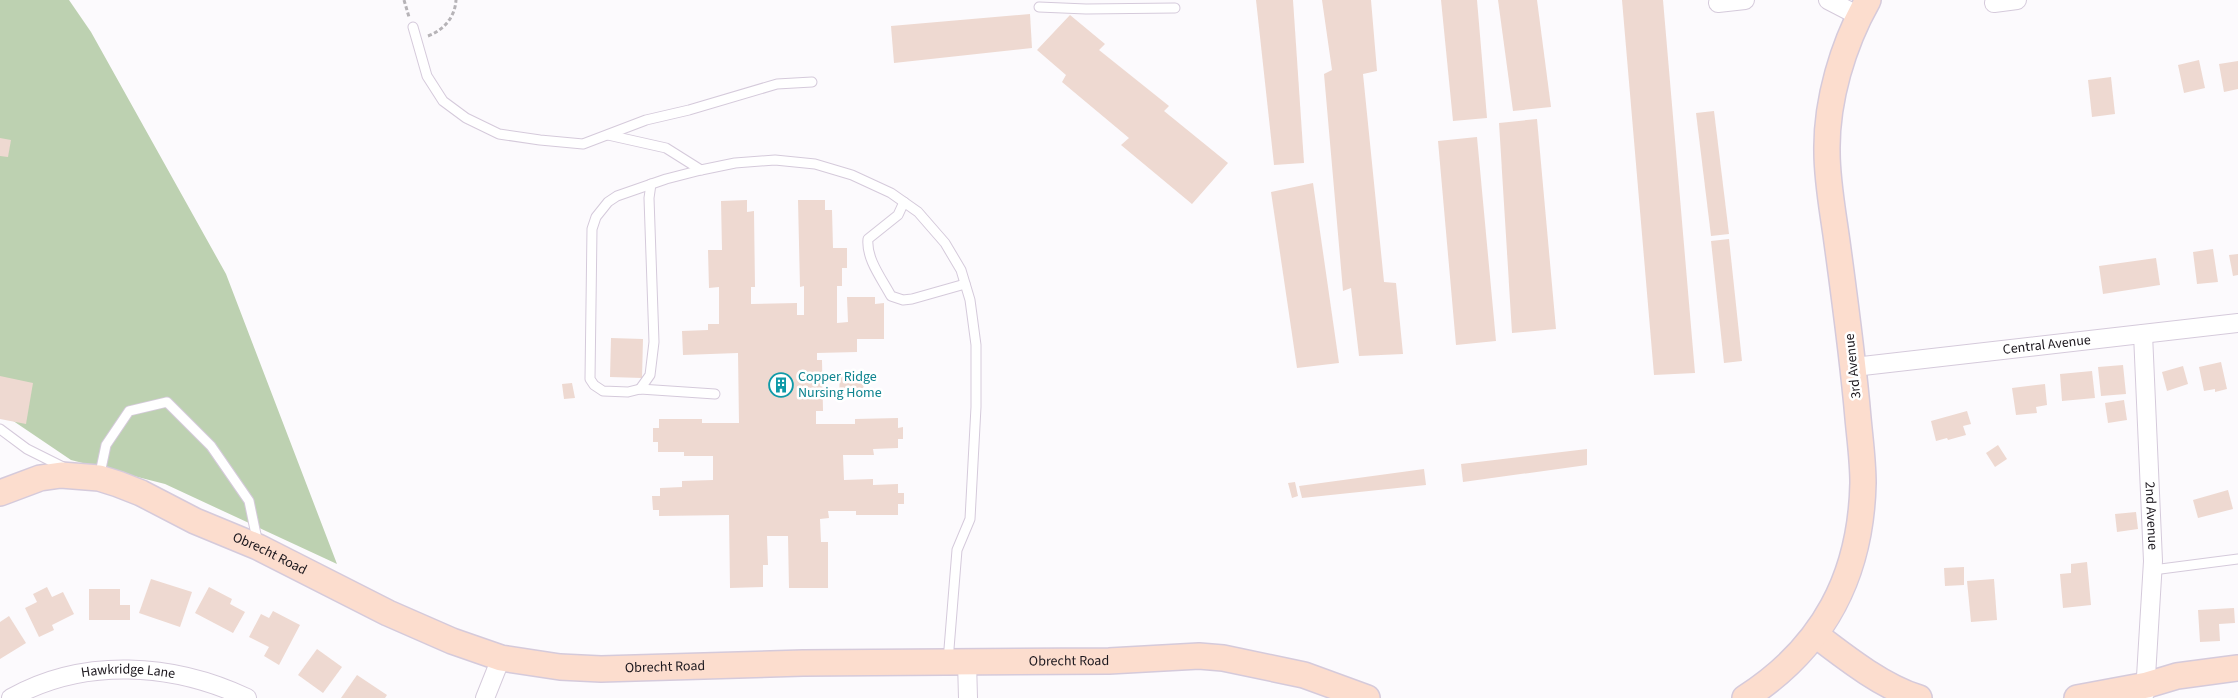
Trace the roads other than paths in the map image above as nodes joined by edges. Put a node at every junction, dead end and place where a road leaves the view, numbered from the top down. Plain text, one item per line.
1 (1745, 0) edge
2 (1828, 0) edge
3 (2017, 0) edge
4 (1718, 3) dead end
5 (1994, 3) dead end
6 (1039, 7) dead end
7 (1175, 8) dead end
8 (1864, 8) edge
9 (413, 27) road end
10 (812, 82) dead end
11 (608, 135) junction
12 (701, 170) junction
13 (652, 184) junction
14 (904, 202) junction
15 (965, 284) junction
16 (2238, 323) edge
17 (2144, 334) junction
18 (1854, 367) junction
19 (640, 389) junction
20 (715, 394) dead end
21 (0, 429) edge
22 (90, 477) junction
23 (0, 493) edge
24 (258, 547) junction
25 (2238, 559) edge
26 (2153, 570) junction
27 (1816, 635) junction
28 (501, 658) junction
29 (957, 661) junction
30 (2238, 668) edge
31 (2146, 691) edge
32 (11, 698) edge
33 (248, 698) edge
34 (485, 698) edge
35 (968, 698) edge
36 (1367, 698) edge
37 (1745, 698) edge
38 (1919, 698) edge
39 (2077, 698) edge

1 - 4 street
2 - 8 street
3 - 5 street
6 - 7 lane
8 - 18 street, 3rd Avenue
9 - 11 lane
10 - 11 lane
11 - 12 lane
12 - 13 lane
12 - 14 lane
13 - 19 lane
13 - 19 lane
14 - 15 lane
14 - 15 lane
15 - 29 lane
16 - 17 street, Central Avenue
17 - 18 street, Central Avenue
17 - 26 street, 2nd Avenue
18 - 27 street, 3rd Avenue
19 - 20 lane
21 - 22 lane
22 - 23 street, Obrecht Road
22 - 24 street, Obrecht Road
22 - 24 lane
24 - 28 street, Obrecht Road
25 - 26 lane
26 - 31 street, 2nd Avenue
27 - 37 street, 3rd Avenue
27 - 38 street
28 - 29 street, Obrecht Road
28 - 34 street
29 - 35 street
29 - 36 street, Obrecht Road
30 - 31 street
31 - 39 street
32 - 33 street, Hawkridge Lane

